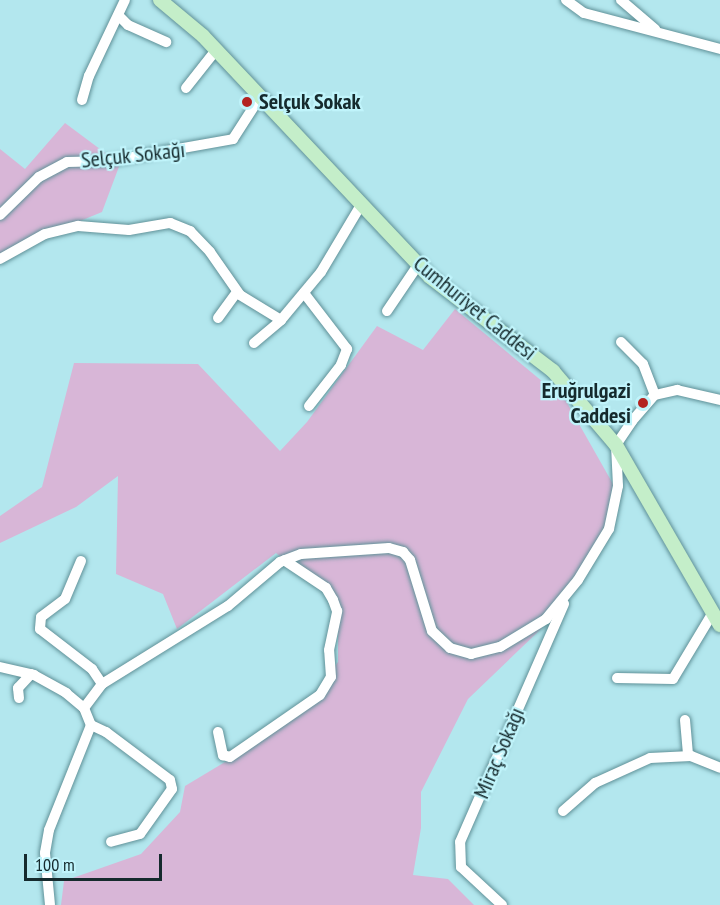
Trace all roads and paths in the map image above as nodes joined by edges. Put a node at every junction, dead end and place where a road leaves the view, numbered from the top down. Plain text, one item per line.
1 (125, 0) edge
2 (160, 0) edge
3 (566, 0) edge
4 (621, 0) edge
5 (119, 16) junction
6 (658, 31) junction
7 (166, 42) dead end
8 (720, 49) edge
9 (216, 50) junction
10 (186, 88) dead end
11 (260, 97) junction
12 (82, 100) dead end
13 (361, 205) junction
14 (0, 215) edge
15 (0, 259) edge
16 (418, 265) junction
17 (237, 292) junction
18 (304, 293) junction
19 (387, 311) dead end
20 (219, 318) dead end
21 (281, 320) junction
22 (621, 342) dead end
23 (254, 344) dead end
24 (655, 395) junction
25 (720, 400) edge
26 (309, 406) dead end
27 (616, 446) junction
28 (284, 560) junction
29 (81, 561) dead end
30 (570, 590) junction
31 (716, 619) edge
32 (0, 667) edge
33 (31, 674) junction
34 (617, 678) dead end
35 (102, 684) junction
36 (20, 698) dead end
37 (84, 708) junction
38 (686, 720) dead end
39 (91, 725) junction
40 (218, 732) dead end
41 (688, 756) junction
42 (720, 768) edge
43 (563, 811) dead end
44 (111, 842) dead end
45 (50, 905) edge
46 (502, 905) edge

1 - 5 street
2 - 9 main road, Cumhuriyet Caddesi
3 - 6 street
4 - 6 street
5 - 7 street
5 - 12 street
6 - 8 street
9 - 10 street
9 - 11 main road, Cumhuriyet Caddesi
11 - 13 main road, Cumhuriyet Caddesi
11 - 14 street, Selçuk Sokağı
13 - 16 main road, Cumhuriyet Caddesi
13 - 18 street
15 - 17 street
16 - 19 street
16 - 27 main road, Cumhuriyet Caddesi
17 - 20 street
17 - 21 street
18 - 21 street
18 - 26 street
21 - 23 street
22 - 24 street
24 - 25 street
24 - 27 street
27 - 30 street
27 - 31 main road, Cumhuriyet Caddesi
28 - 30 street
28 - 35 street
28 - 40 street
29 - 35 street
30 - 46 street, Miraç Sokağı
31 - 34 street
32 - 33 street
33 - 36 street
33 - 37 street
35 - 37 street
37 - 39 street
38 - 41 street
39 - 44 street
39 - 45 street
41 - 42 street
41 - 43 street

